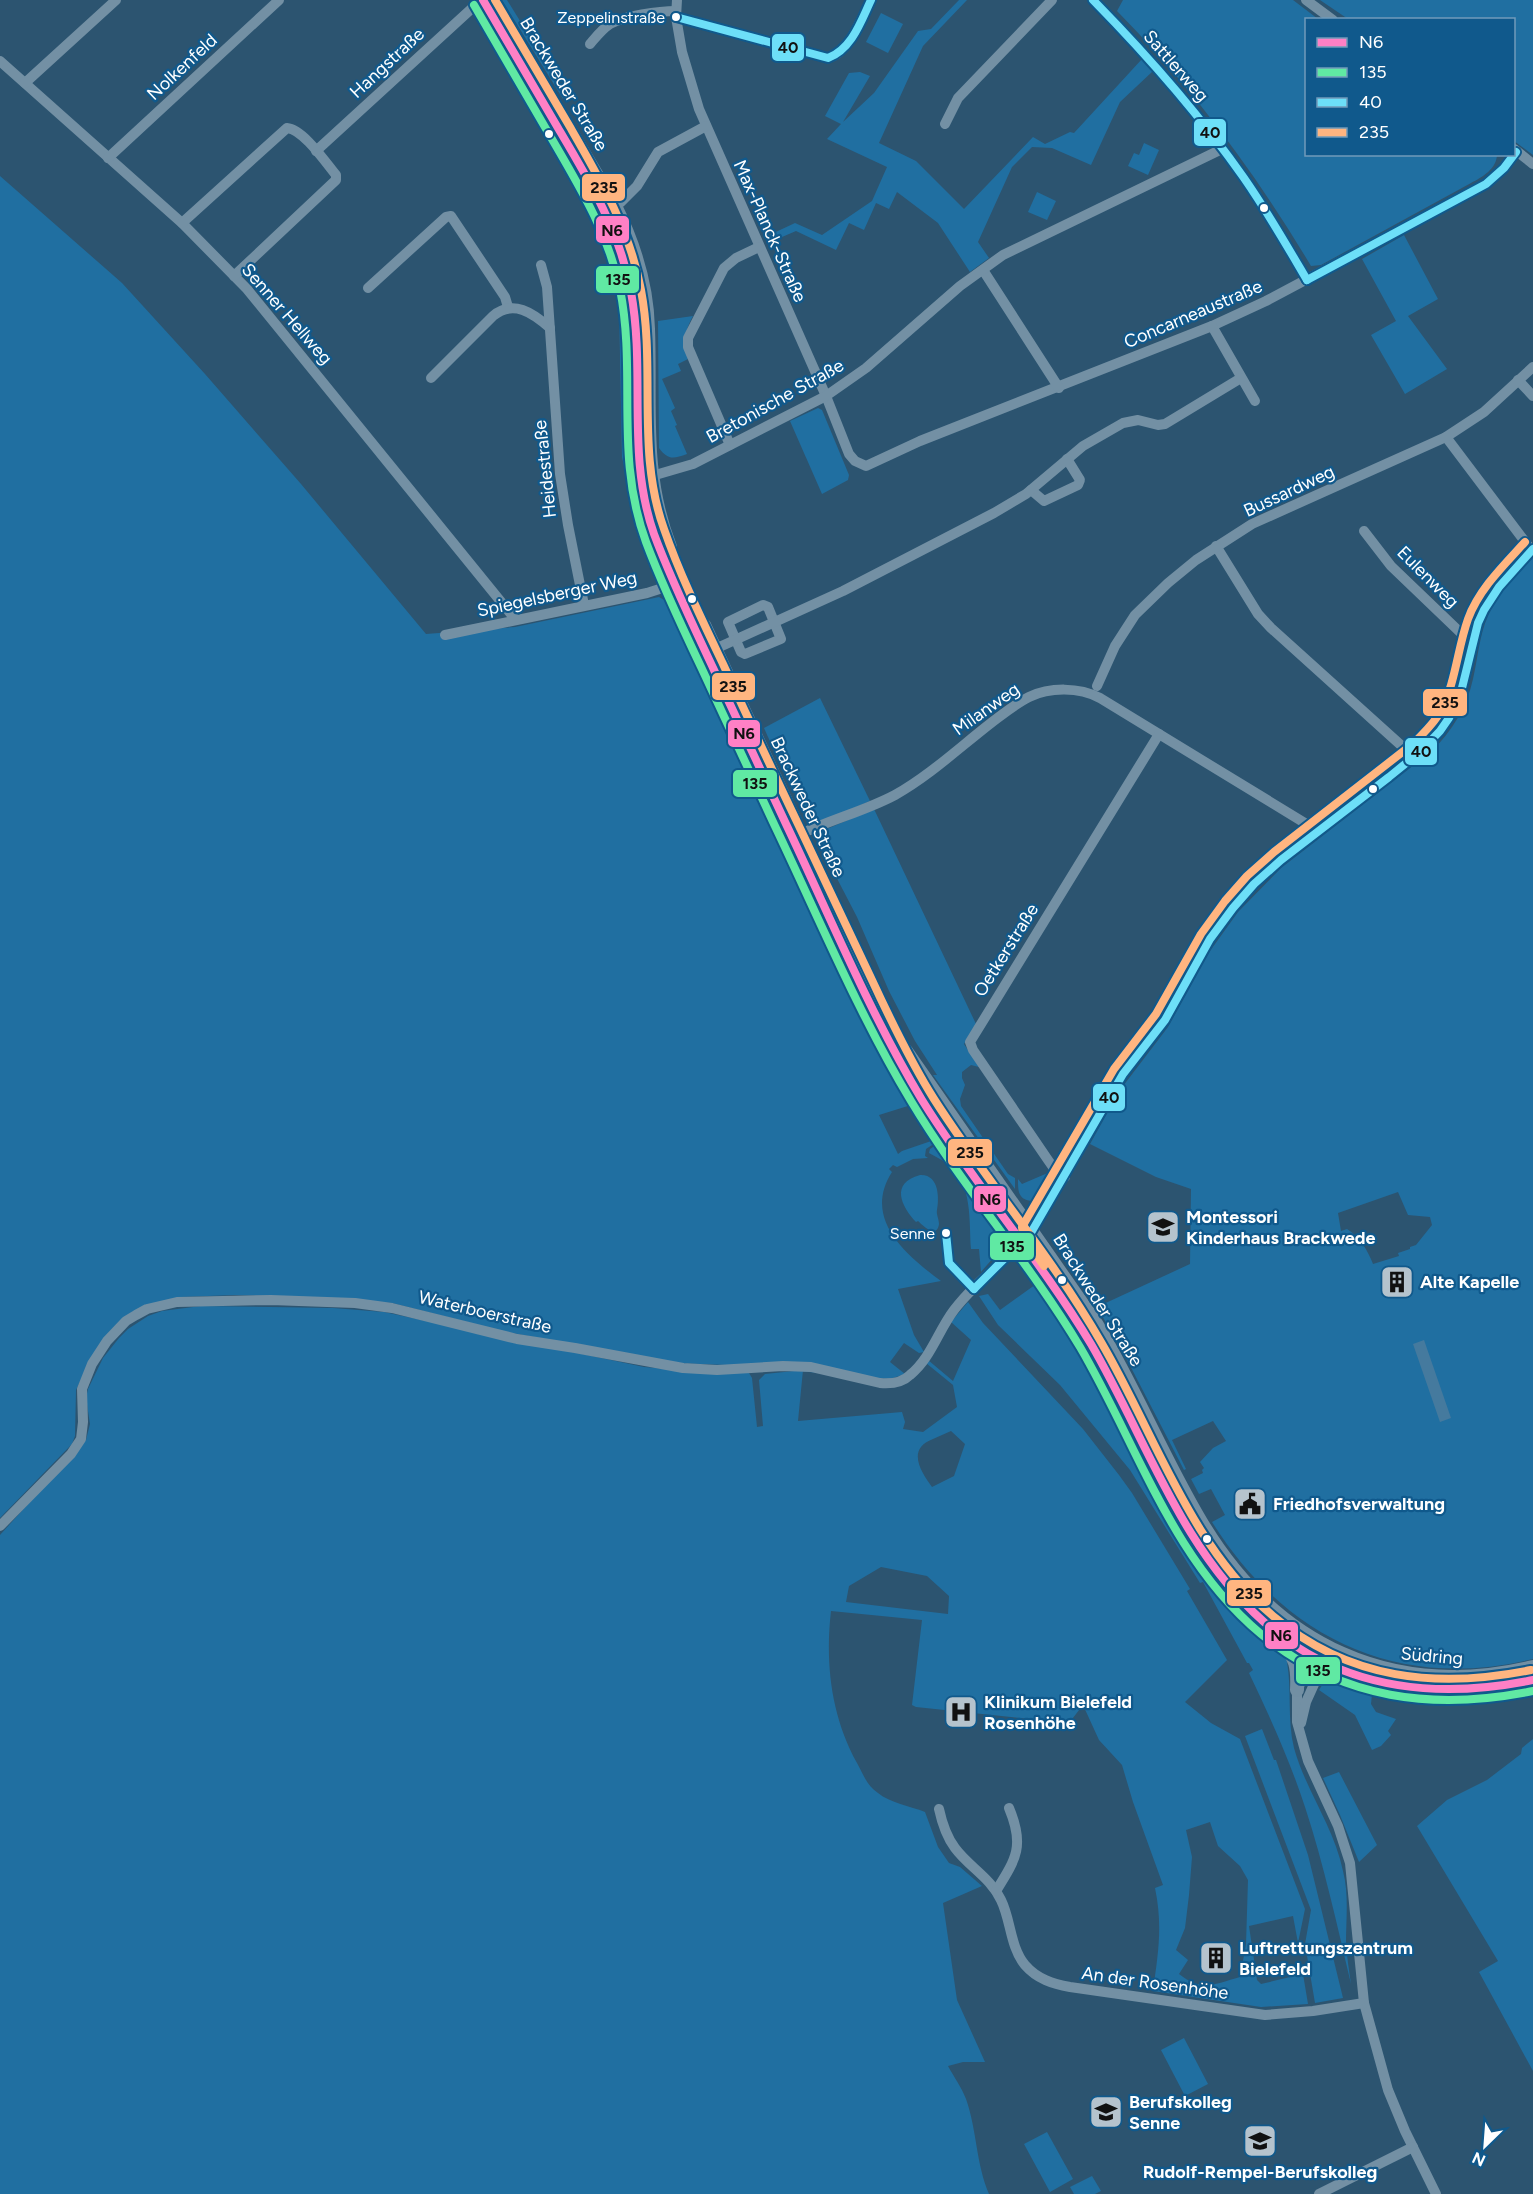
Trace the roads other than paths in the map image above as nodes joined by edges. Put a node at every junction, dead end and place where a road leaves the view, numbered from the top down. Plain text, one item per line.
1 (116, 0) edge
2 (279, 0) edge
3 (482, 0) edge
4 (492, 0) edge
5 (871, 0) edge
6 (1053, 0) edge
7 (1093, 0) edge
8 (1306, 0) edge
9 (676, 9) edge
10 (1330, 18) edge
11 (590, 44) dead end
12 (0, 61) edge
13 (25, 83) junction
14 (945, 123) dead end
15 (706, 126) junction
16 (1222, 148) junction
17 (1515, 150) edge
18 (316, 151) junction
19 (1511, 156) edge
20 (108, 158) junction
21 (1533, 164) edge
22 (610, 208) junction
23 (182, 223) junction
24 (759, 247) junction
25 (541, 264) dead end
26 (983, 270) junction
27 (234, 276) junction
28 (1307, 280) junction
29 (368, 288) dead end
30 (508, 307) junction
31 (1212, 326) junction
32 (550, 328) junction
33 (1533, 367) edge
34 (431, 378) dead end
35 (1241, 378) junction
36 (1518, 380) junction
37 (1059, 388) junction
38 (826, 396) junction
39 (1533, 396) edge
40 (1255, 400) dead end
41 (1446, 437) junction
42 (730, 446) junction
43 (1067, 459) junction
44 (861, 464) joint
45 (645, 478) junction
46 (1031, 490) junction
47 (1364, 531) dead end
48 (1216, 546) junction
49 (1532, 550) edge
50 (675, 584) junction
51 (584, 604) junction
52 (515, 619) junction
53 (775, 622) junction
54 (446, 634) dead end
55 (736, 639) junction
56 (1474, 640) junction
57 (715, 649) junction
58 (1097, 686) dead end
59 (1159, 734) junction
60 (1414, 757) junction
61 (1317, 832) junction
62 (801, 834) junction
63 (1065, 1177) junction
64 (1028, 1237) junction
65 (0, 1526) edge
66 (1226, 1584) junction
67 (1325, 1646) junction
68 (1319, 1659) junction
69 (1533, 1667) edge
70 (1533, 1680) edge
71 (1297, 1690) junction
72 (1302, 1743) junction
73 (1009, 1808) dead end
74 (939, 1809) dead end
75 (996, 1891) junction
76 (1364, 2003) junction
77 (1413, 2147) junction
78 (1319, 2194) edge
79 (1436, 2194) edge

1 - 13 street
2 - 20 street, Nolkenfeld
3 - 18 street, Hangstraße
3 - 22 main road, Brackweder Straße
4 - 22 main road, Brackweder Straße
5 - 9 street
6 - 14 street
7 - 16 street, Sattlerweg
8 - 10 street
9 - 11 street
9 - 15 street, Max-Planck-Straße
12 - 13 street, Senner Hellweg
13 - 20 street, Senner Hellweg
15 - 22 street
15 - 24 street, Max-Planck-Straße
16 - 26 street, Bretonische Straße
16 - 28 street, Sattlerweg
17 - 21 street
18 - 23 street
18 - 27 street
19 - 28 street, Concarneaustraße
20 - 23 street, Senner Hellweg
22 - 45 main road, Brackweder Straße
23 - 27 street, Senner Hellweg
24 - 38 street, Max-Planck-Straße
24 - 42 street
25 - 32 street, Heidestraße
26 - 37 street
26 - 38 street, Bretonische Straße
27 - 52 street, Senner Hellweg
28 - 31 street, Concarneaustraße
29 - 30 street
30 - 32 street
30 - 34 street
31 - 35 street
31 - 37 street, Concarneaustraße
32 - 51 street, Heidestraße
33 - 36 street, Bussardweg
35 - 40 street
35 - 43 street
36 - 39 street
36 - 41 street, Bussardweg
37 - 44 street, Concarneaustraße
38 - 42 street, Bretonische Straße
38 - 44 street, Max-Planck-Straße
41 - 48 street, Bussardweg
41 - 49 street
42 - 45 street, Bretonische Straße
43 - 46 street
43 - 46 street
45 - 50 main road, Brackweder Straße
45 - 57 main road, Brackweder Straße
46 - 53 street
47 - 56 street, Eulenweg
48 - 58 street, Bussardweg
48 - 60 street
49 - 56 street, Waterboerstraße
50 - 51 street, Spiegelsberger Weg
50 - 64 main road, Brackweder Straße
51 - 52 street, Spiegelsberger Weg
52 - 54 street, Spiegelsberger Weg
53 - 55 street
53 - 55 street
53 - 55 street
55 - 57 street
56 - 60 street, Waterboerstraße
57 - 62 main road, Brackweder Straße
59 - 61 street, Milanweg
59 - 62 street, Milanweg
59 - 63 street, Oetkerstraße
60 - 61 street, Waterboerstraße
61 - 63 street, Waterboerstraße
62 - 64 main road, Brackweder Straße
63 - 64 street, Waterboerstraße
64 - 65 street, Waterboerstraße
64 - 66 main road, Brackweder Straße
64 - 67 main road, Brackweder Straße
66 - 68 main road, Brackweder Straße
66 - 71 main road
67 - 68 street
67 - 69 main road, Südring
68 - 70 main road, Südring
68 - 71 street
68 - 72 street
71 - 72 street
72 - 76 street
73 - 75 street
74 - 75 street, An der Rosenhöhe
75 - 76 street, An der Rosenhöhe
76 - 77 street
77 - 78 street
77 - 79 street

